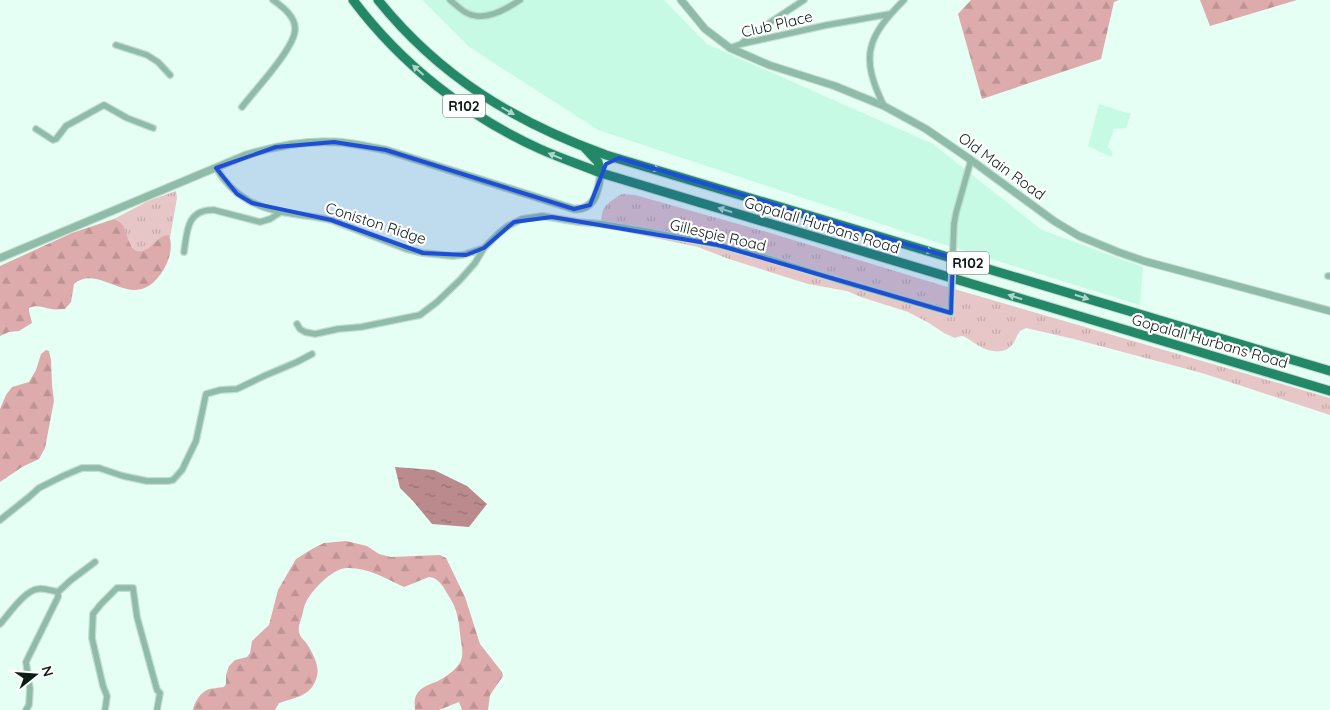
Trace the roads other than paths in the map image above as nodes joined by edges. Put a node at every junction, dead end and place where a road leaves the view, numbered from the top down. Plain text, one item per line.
1 (273, 0) edge
2 (353, 0) edge
3 (378, 0) edge
4 (450, 0) edge
5 (520, 0) edge
6 (681, 0) edge
7 (804, 0) edge
8 (904, 0) edge
9 (890, 14) junction
10 (742, 44) junction
11 (116, 45) dead end
12 (730, 48) junction
13 (170, 75) dead end
14 (884, 106) junction
15 (242, 107) dead end
16 (153, 128) dead end
17 (36, 129) dead end
18 (583, 146) junction
19 (619, 158) junction
20 (971, 160) junction
21 (216, 168) junction
22 (601, 173) junction
23 (281, 212) junction
24 (484, 248) junction
25 (184, 252) dead end
26 (466, 255) junction
27 (0, 258) edge
28 (474, 263) junction
29 (1330, 311) edge
30 (296, 324) dead end
31 (312, 354) dead end
32 (1330, 372) edge
33 (1330, 391) edge
34 (0, 520) edge
35 (94, 562) dead end
36 (58, 592) junction
37 (0, 624) edge
38 (26, 710) edge
39 (105, 710) edge
40 (157, 710) edge

1 - 15 street
22 -> 2 main road, Gopalall Hurbans Road / R102
3 -> 18 main road, Gopalall Hurbans Road / R102
4 - 5 street
6 - 12 street, Old Main Road
7 - 10 street
8 - 9 street
9 - 10 street, Club Place
9 - 14 street
10 - 12 street, Club Place
11 - 13 street
12 - 14 street, Old Main Road
14 - 20 street, Old Main Road
16 - 17 street
18 - 19 main road, Gopalall Hurbans Road / R102
18 - 22 main road
19 - 22 main road
19 -> 32 main road, Gopalall Hurbans Road / R102
20 - 24 street, Gillespie Road, bridge
20 - 29 street, Old Main Road
21 - 22 street
21 - 23 street, Coniston Ridge
21 - 27 street
33 -> 22 main road, Gopalall Hurbans Road / R102
23 - 25 street
23 - 26 street, Coniston Ridge
24 - 26 street, Coniston Ridge
24 - 28 street
26 - 28 street
28 - 30 street
31 - 34 street
35 - 36 street
36 - 37 street
36 - 38 street
39 - 40 street

